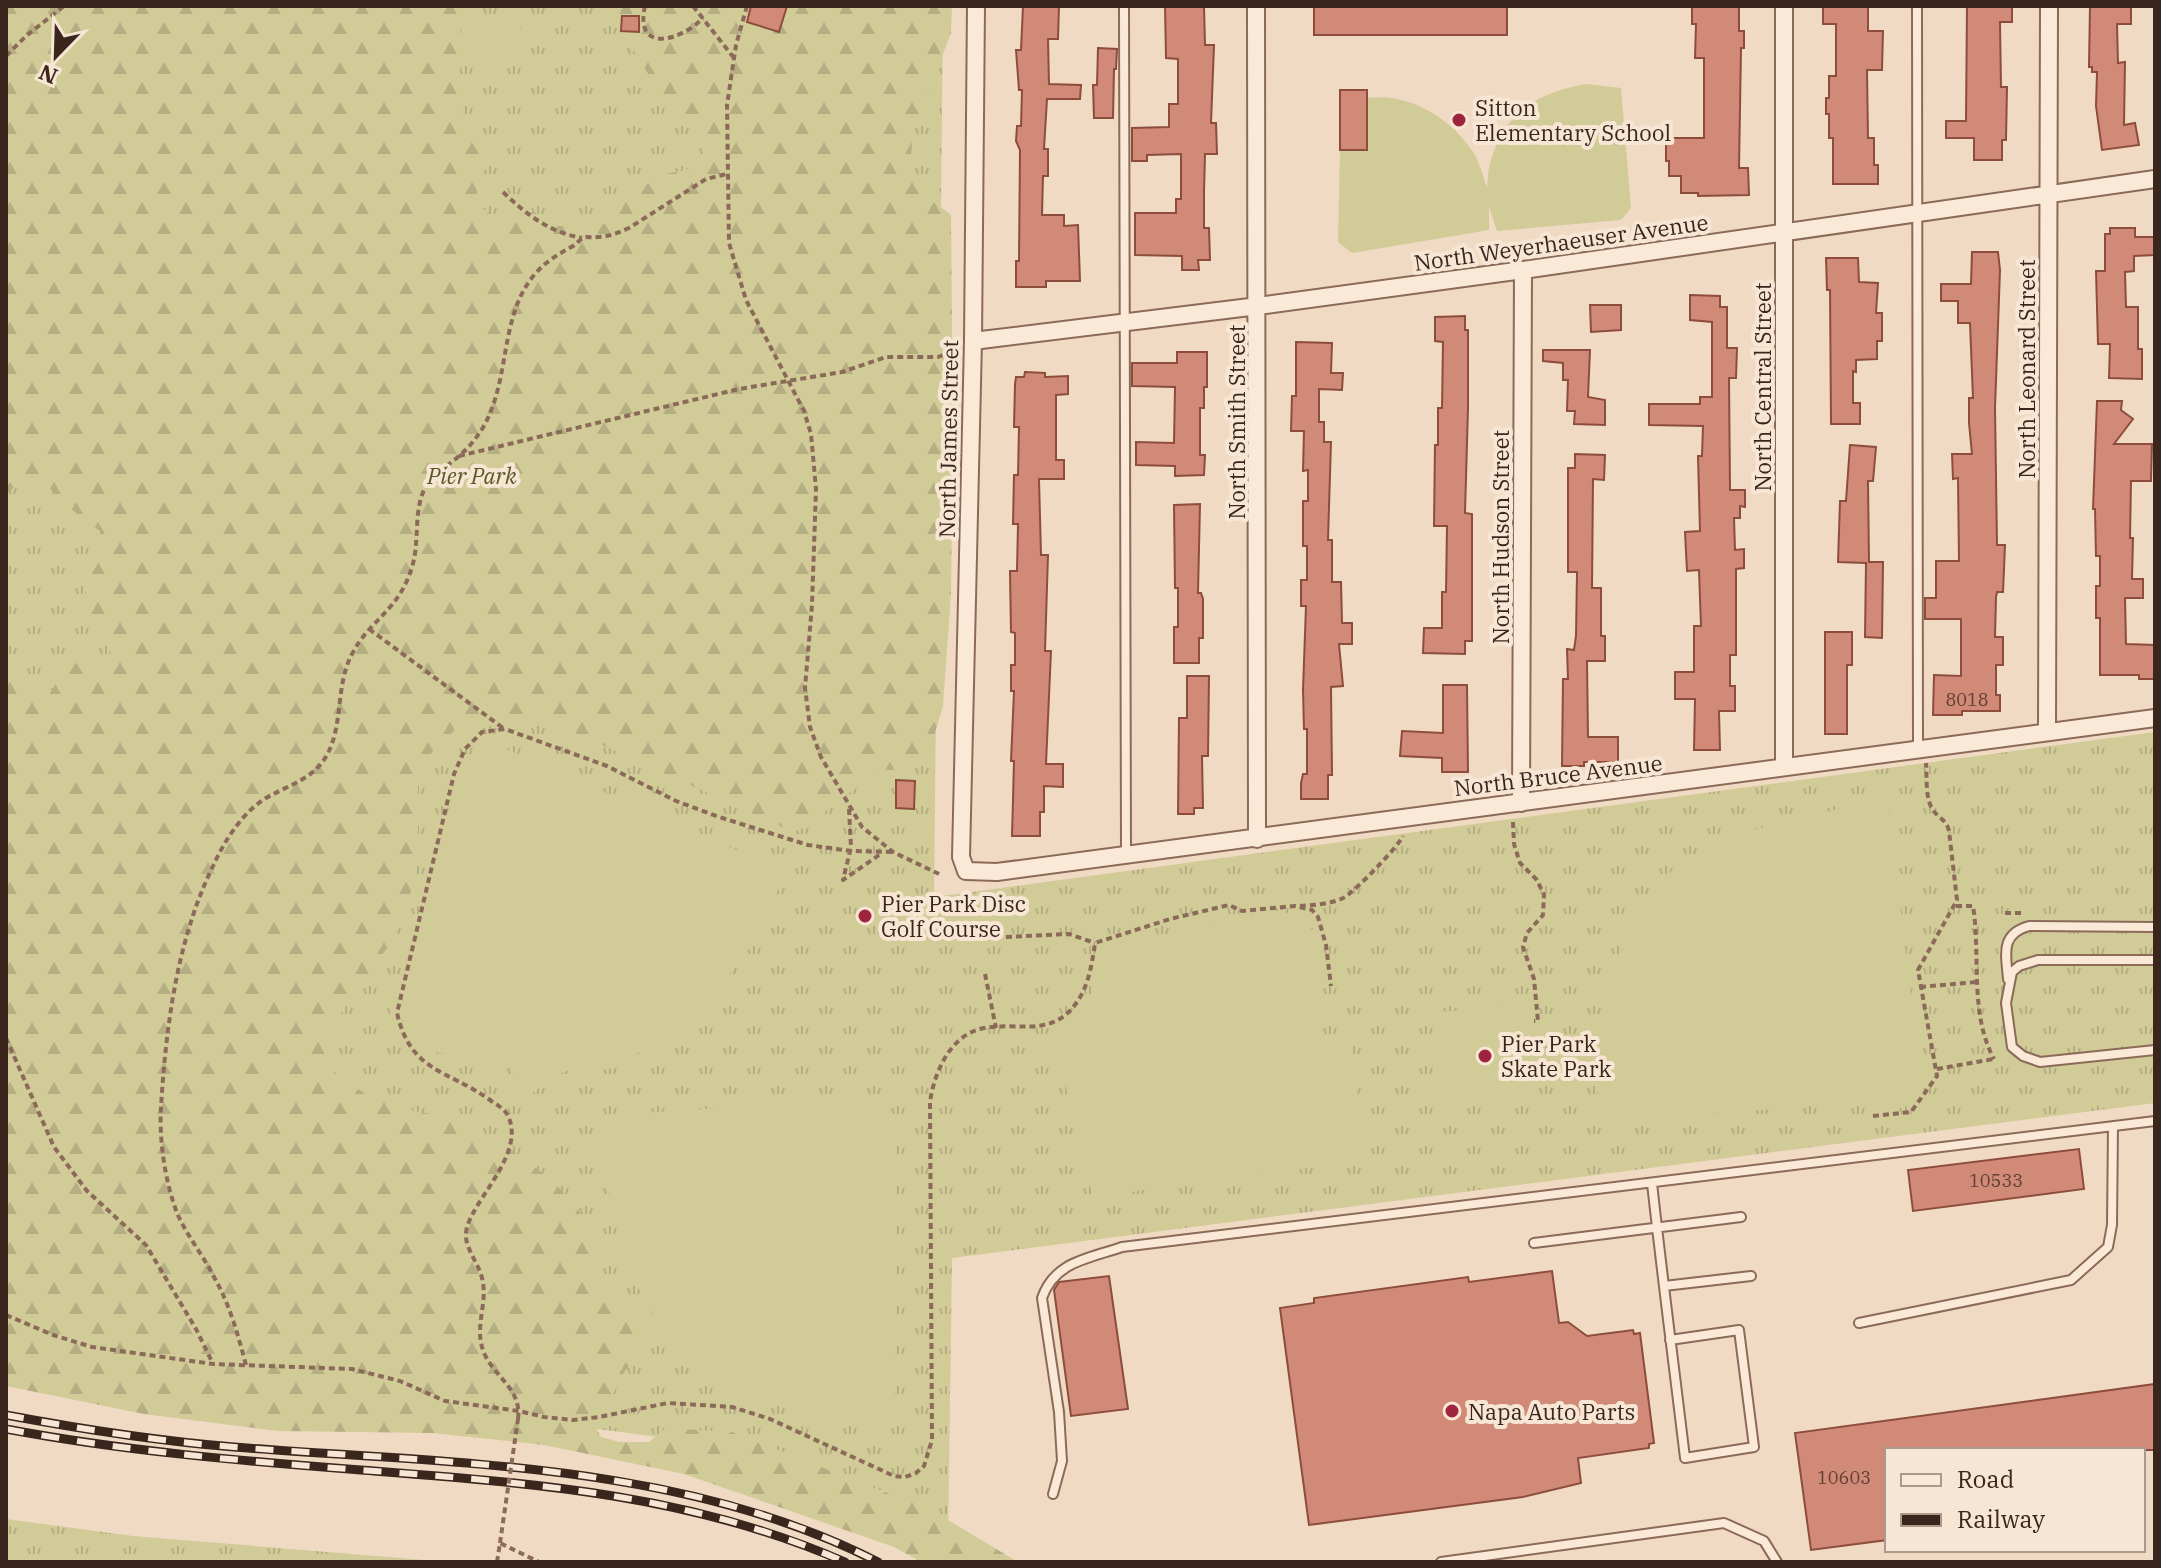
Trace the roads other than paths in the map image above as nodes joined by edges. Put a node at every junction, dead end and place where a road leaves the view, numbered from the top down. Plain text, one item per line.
1 (976, 6) edge
2 (1124, 6) edge
3 (1256, 6) edge
4 (1784, 6) edge
5 (1917, 6) edge
6 (2049, 6) edge
7 (2155, 179) edge
8 (2049, 193) junction
9 (1916, 213) junction
10 (1784, 234) junction
11 (1523, 270) junction
12 (1258, 306) junction
13 (1125, 322) junction
14 (973, 341) junction
15 (2155, 718) edge
16 (2047, 732) junction
17 (1921, 749) junction
18 (1784, 767) junction
19 (1516, 804) junction
20 (1257, 839) junction
21 (1126, 856) junction
22 (966, 871) joint
23 (2155, 927) edge
24 (2155, 960) edge
25 (2008, 984) junction
26 (2155, 1050) edge
27 (2155, 1121) edge
28 (2113, 1126) junction
29 (1652, 1183) junction
30 (1741, 1217) dead end
31 (1657, 1229) junction
32 (1534, 1243) dead end
33 (1751, 1276) dead end
34 (1664, 1286) junction
35 (1859, 1323) dead end
36 (1670, 1340) junction
37 (1053, 1494) dead end
38 (1441, 1562) edge
39 (1777, 1562) edge

1 - 14 street, North James Street
2 - 13 lane
3 - 12 street, North Smith Street
4 - 10 street, North Central Street
5 - 9 lane
6 - 8 street, North Leonard Street
7 - 8 street, North Weyerhaeuser Avenue
8 - 9 street, North Weyerhaeuser Avenue
8 - 16 street, North Leonard Street
9 - 10 street, North Weyerhaeuser Avenue
9 - 17 lane
10 - 11 street, North Weyerhaeuser Avenue
10 - 18 street, North Central Street
11 - 12 street, North Weyerhaeuser Avenue
11 - 19 street, North Hudson Street
12 - 13 street, North Weyerhaeuser Avenue
12 - 20 street, North Smith Street
13 - 14 street, North Weyerhaeuser Avenue
13 - 21 lane
14 - 22 street, North James Street
15 - 16 street, North Bruce Avenue
16 - 17 street, North Bruce Avenue
17 - 18 street, North Bruce Avenue
18 - 19 street, North Bruce Avenue
19 - 20 street, North Bruce Avenue
20 - 21 street, North Bruce Avenue
21 - 22 street, North Bruce Avenue
23 - 25 lane
24 - 25 lane
25 - 26 lane
27 - 28 lane
28 - 29 lane
28 - 35 lane
29 - 31 lane
29 - 37 lane
30 - 31 lane
31 - 32 lane
31 - 34 lane
33 - 34 lane
34 - 36 lane
36 - 36 lane
38 - 39 lane

